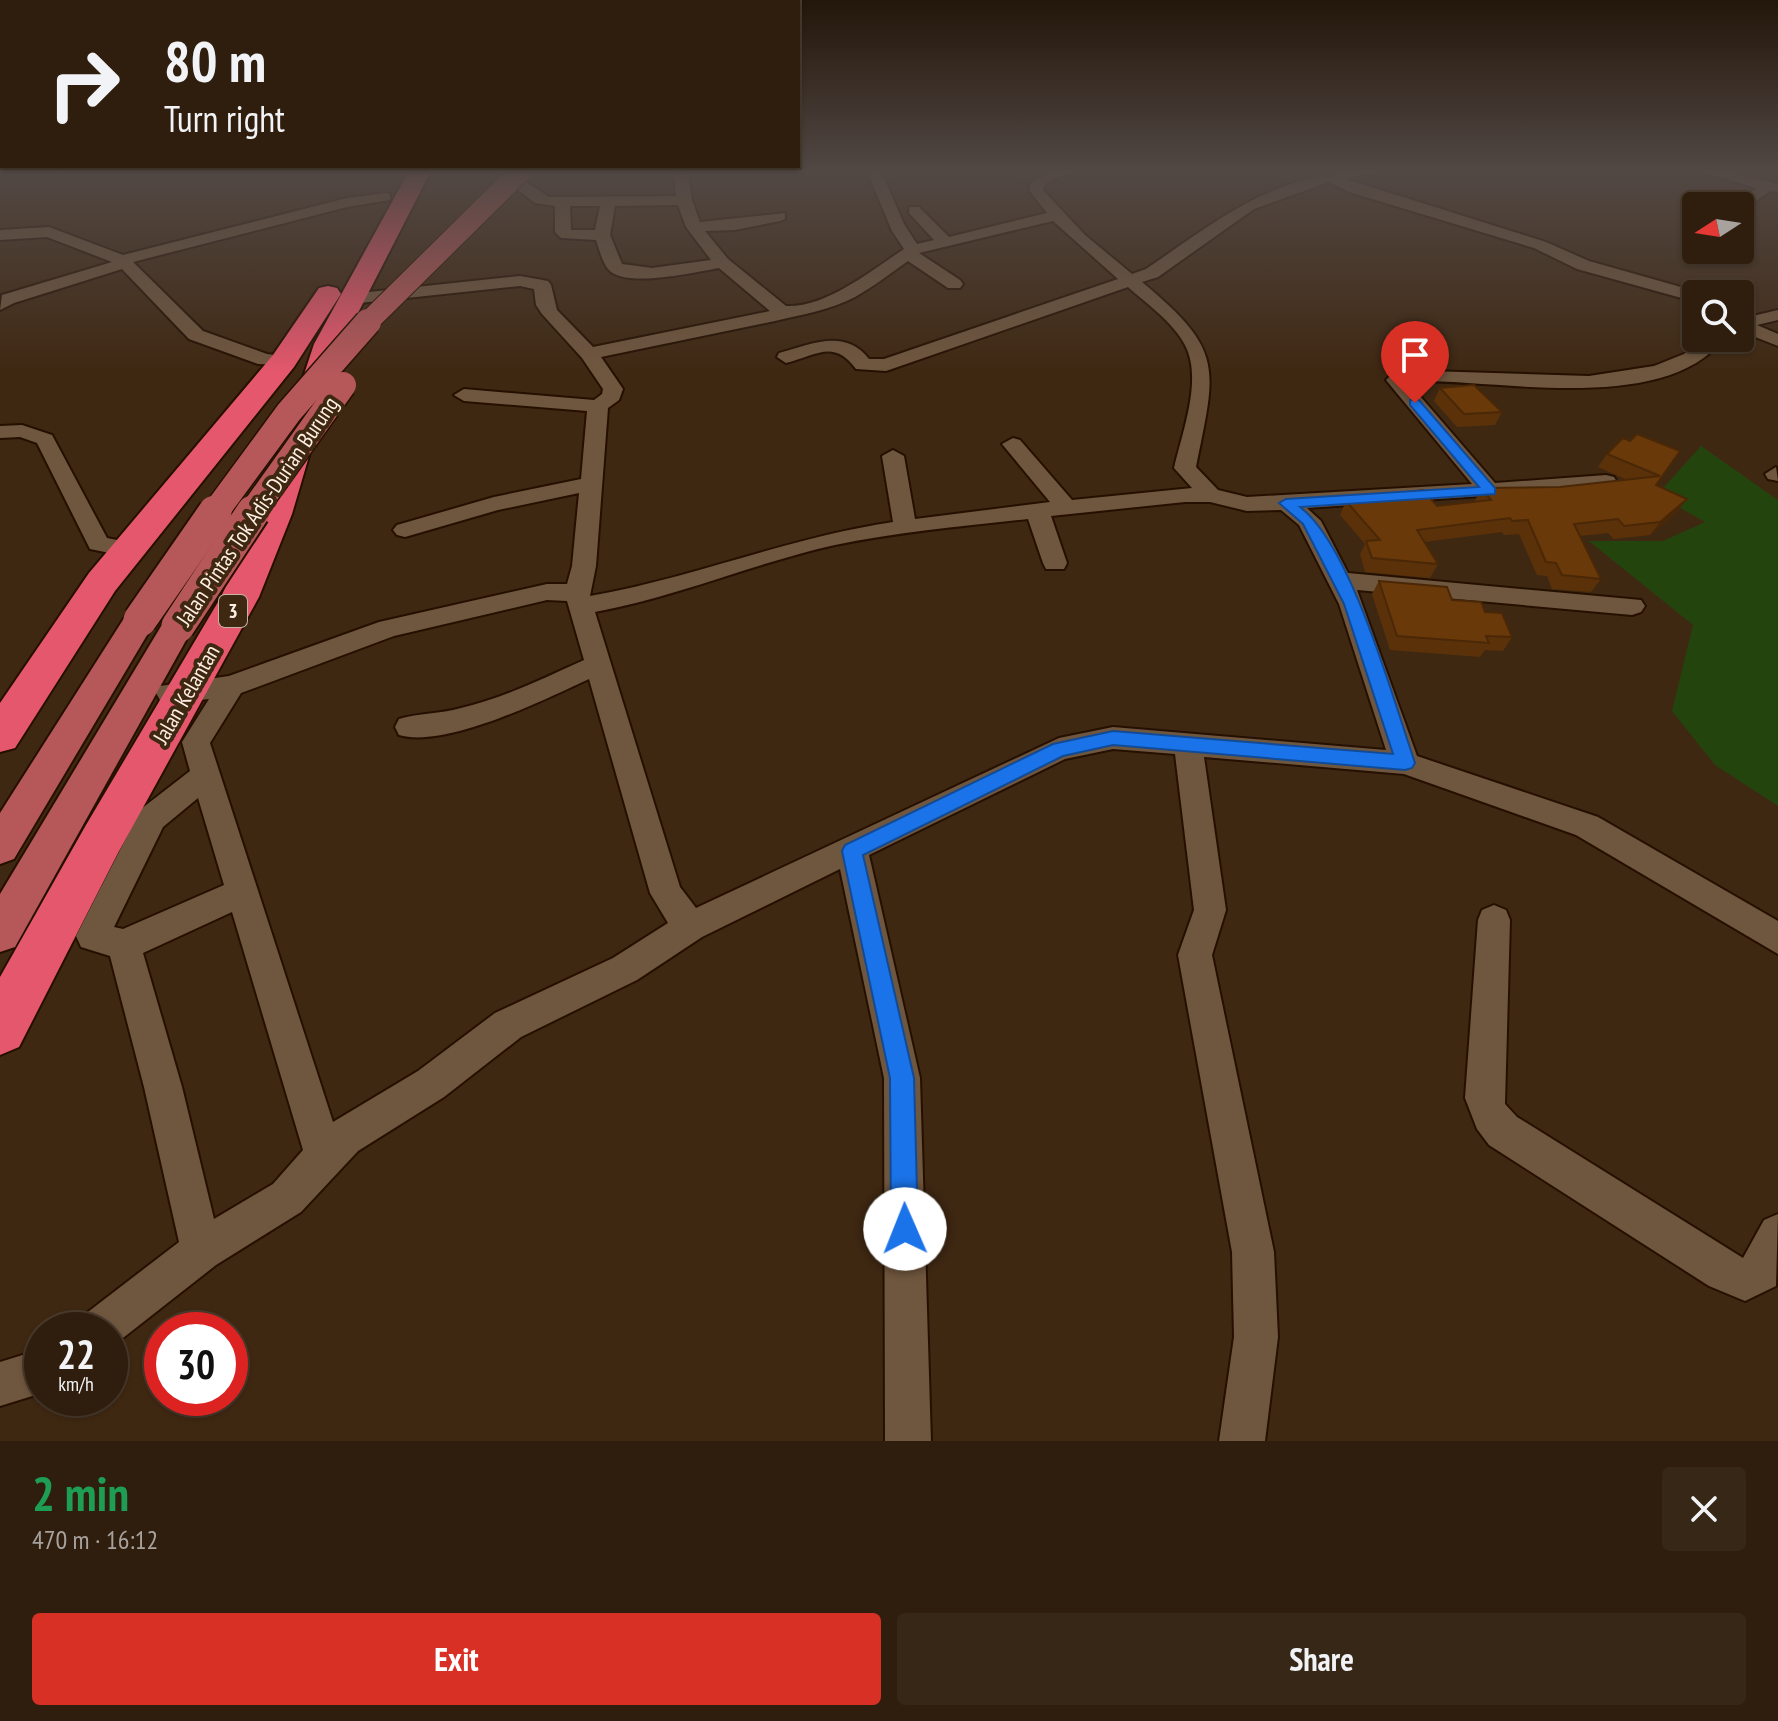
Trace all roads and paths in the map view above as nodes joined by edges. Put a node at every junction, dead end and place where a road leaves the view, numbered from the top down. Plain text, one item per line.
1 (65, 238) edge
2 (214, 238) edge
3 (361, 238) edge
4 (383, 238) edge
5 (452, 238) edge
6 (478, 238) edge
7 (603, 238) edge
8 (703, 238) edge
9 (903, 238) edge
10 (941, 238) edge
11 (961, 238) edge
12 (1081, 238) edge
13 (1202, 238) edge
14 (1518, 238) edge
15 (945, 242) junction
16 (910, 251) junction
17 (124, 262) junction
18 (722, 263) junction
19 (1130, 281) junction
20 (954, 284) dead end
21 (1682, 293) edge
22 (350, 299) junction
23 (3, 300) edge
24 (781, 311) junction
25 (1754, 330) edge
26 (1778, 340) edge
27 (1700, 352) edge
28 (589, 354) junction
29 (786, 357) dead end
30 (284, 361) junction
31 (464, 395) dead end
32 (598, 406) junction
33 (0, 432) edge
34 (1013, 444) dead end
35 (893, 456) dead end
36 (1606, 482) edge
37 (591, 484) junction
38 (1490, 491) junction
39 (1210, 495) junction
40 (1286, 503) junction
41 (1067, 509) junction
42 (1038, 513) junction
43 (905, 527) junction
44 (405, 530) dead end
45 (129, 549) junction
46 (1055, 563) dead end
47 (1339, 580) junction
48 (579, 600) junction
49 (1632, 606) dead end
50 (598, 664) junction
51 (231, 686) junction
52 (179, 692) junction
53 (409, 727) dead end
54 (0, 736) edge
55 (1188, 743) junction
56 (0, 746) edge
57 (1405, 763) junction
58 (206, 775) junction
59 (0, 847) edge
60 (852, 851) junction
61 (244, 891) junction
62 (1494, 920) dead end
63 (690, 927) junction
64 (0, 933) edge
65 (1778, 939) edge
66 (124, 945) junction
67 (0, 1029) edge
68 (324, 1155) junction
69 (1778, 1234) edge
70 (201, 1250) junction
71 (122, 1312) edge
72 (24, 1377) edge
73 (0, 1384) edge
74 (908, 1441) edge
75 (1242, 1441) edge

1 - 17 street
2 - 17 street
3 - 30 highway
4 - 22 highway, Jalan Kelantan / 3
5 - 59 main road, Jalan Pintas Tok Adis-Durian Burung, bridge
6 - 64 main road, Jalan Pintas Tok Adis-Durian Burung / 3, bridge
7 - 18 street
8 - 18 street
9 - 16 street
10 - 15 street
11 - 15 street
12 - 19 street
13 - 19 street
14 - 21 street
15 - 16 street
16 - 20 street
16 - 24 street
17 - 23 street
17 - 30 street
18 - 24 street
19 - 29 street
19 - 39 street
22 - 28 street
22 - 52 highway, Jalan Kelantan / 3
24 - 28 street
25 - 26 street
27 - 38 street
28 - 32 street
30 - 45 highway
31 - 32 street
32 - 37 street
33 - 45 street
34 - 41 street
35 - 43 street
36 - 38 street
37 - 44 street
37 - 48 street
38 - 40 street
39 - 40 street
39 - 41 street
40 - 47 street
41 - 42 street
42 - 43 street
42 - 46 street
43 - 48 street
45 - 54 highway
47 - 49 street
47 - 57 street
48 - 50 street
48 - 51 street
50 - 53 street
50 - 63 street
51 - 52 street
51 - 58 street
52 - 56 highway
52 - 67 highway
55 - 57 street
55 - 60 street
55 - 75 street
57 - 65 street
58 - 61 street
58 - 66 street
60 - 63 street
60 - 74 street
61 - 66 street
61 - 68 street
62 - 69 street
63 - 68 street
66 - 70 street
68 - 70 street
70 - 71 street
72 - 73 street

